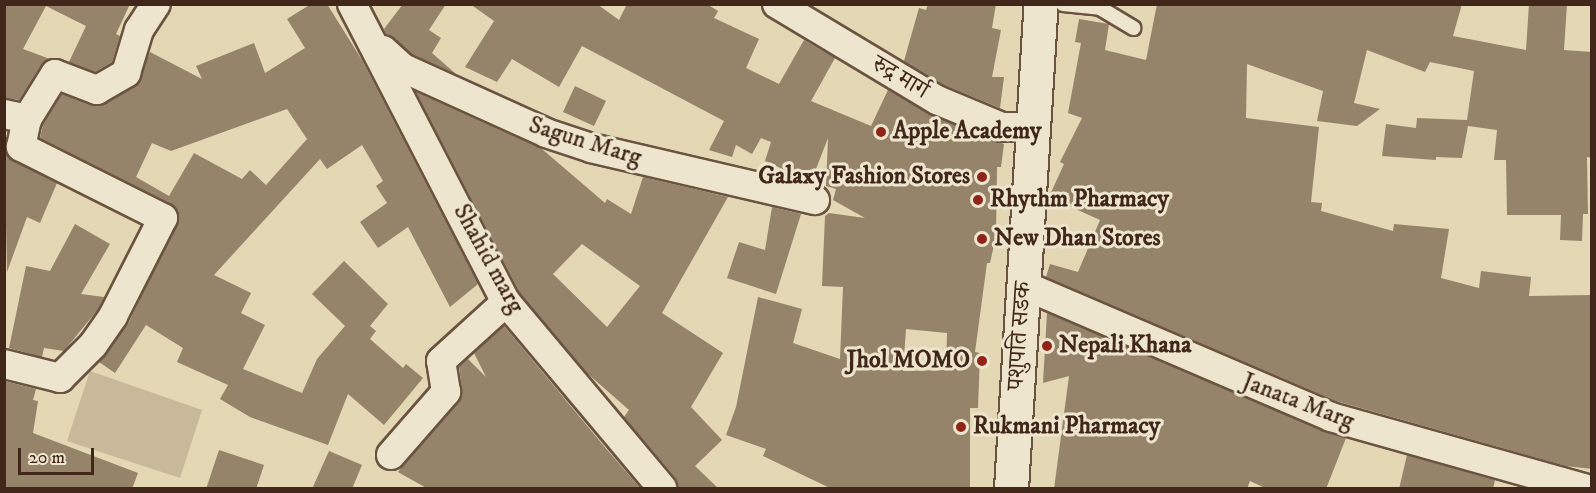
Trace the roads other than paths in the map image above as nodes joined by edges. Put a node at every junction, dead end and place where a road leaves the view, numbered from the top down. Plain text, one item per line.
1 (156, 4) edge
2 (352, 4) edge
3 (777, 4) edge
4 (1041, 4) edge
5 (1063, 4) edge
6 (1132, 28) dead end
7 (373, 40) junction
8 (16, 116) edge
9 (1033, 127) junction
10 (815, 201) dead end
11 (1023, 285) junction
12 (506, 302) junction
13 (4, 364) edge
14 (391, 455) dead end
15 (662, 489) edge
16 (1011, 489) edge
17 (1584, 489) edge

1 - 8 street
2 - 7 street, Shahid marg
3 - 9 street, रुद्र मार्ग
4 - 9 main road, पशुपति सडक
5 - 6 lane
7 - 10 street, Sagun Marg
7 - 12 street, Shahid marg
8 - 13 street
9 - 11 main road, पशुपति सडक
11 - 16 main road, पशुपति सडक
11 - 17 street, Janata Marg
12 - 14 street
12 - 15 street, Shahid marg

